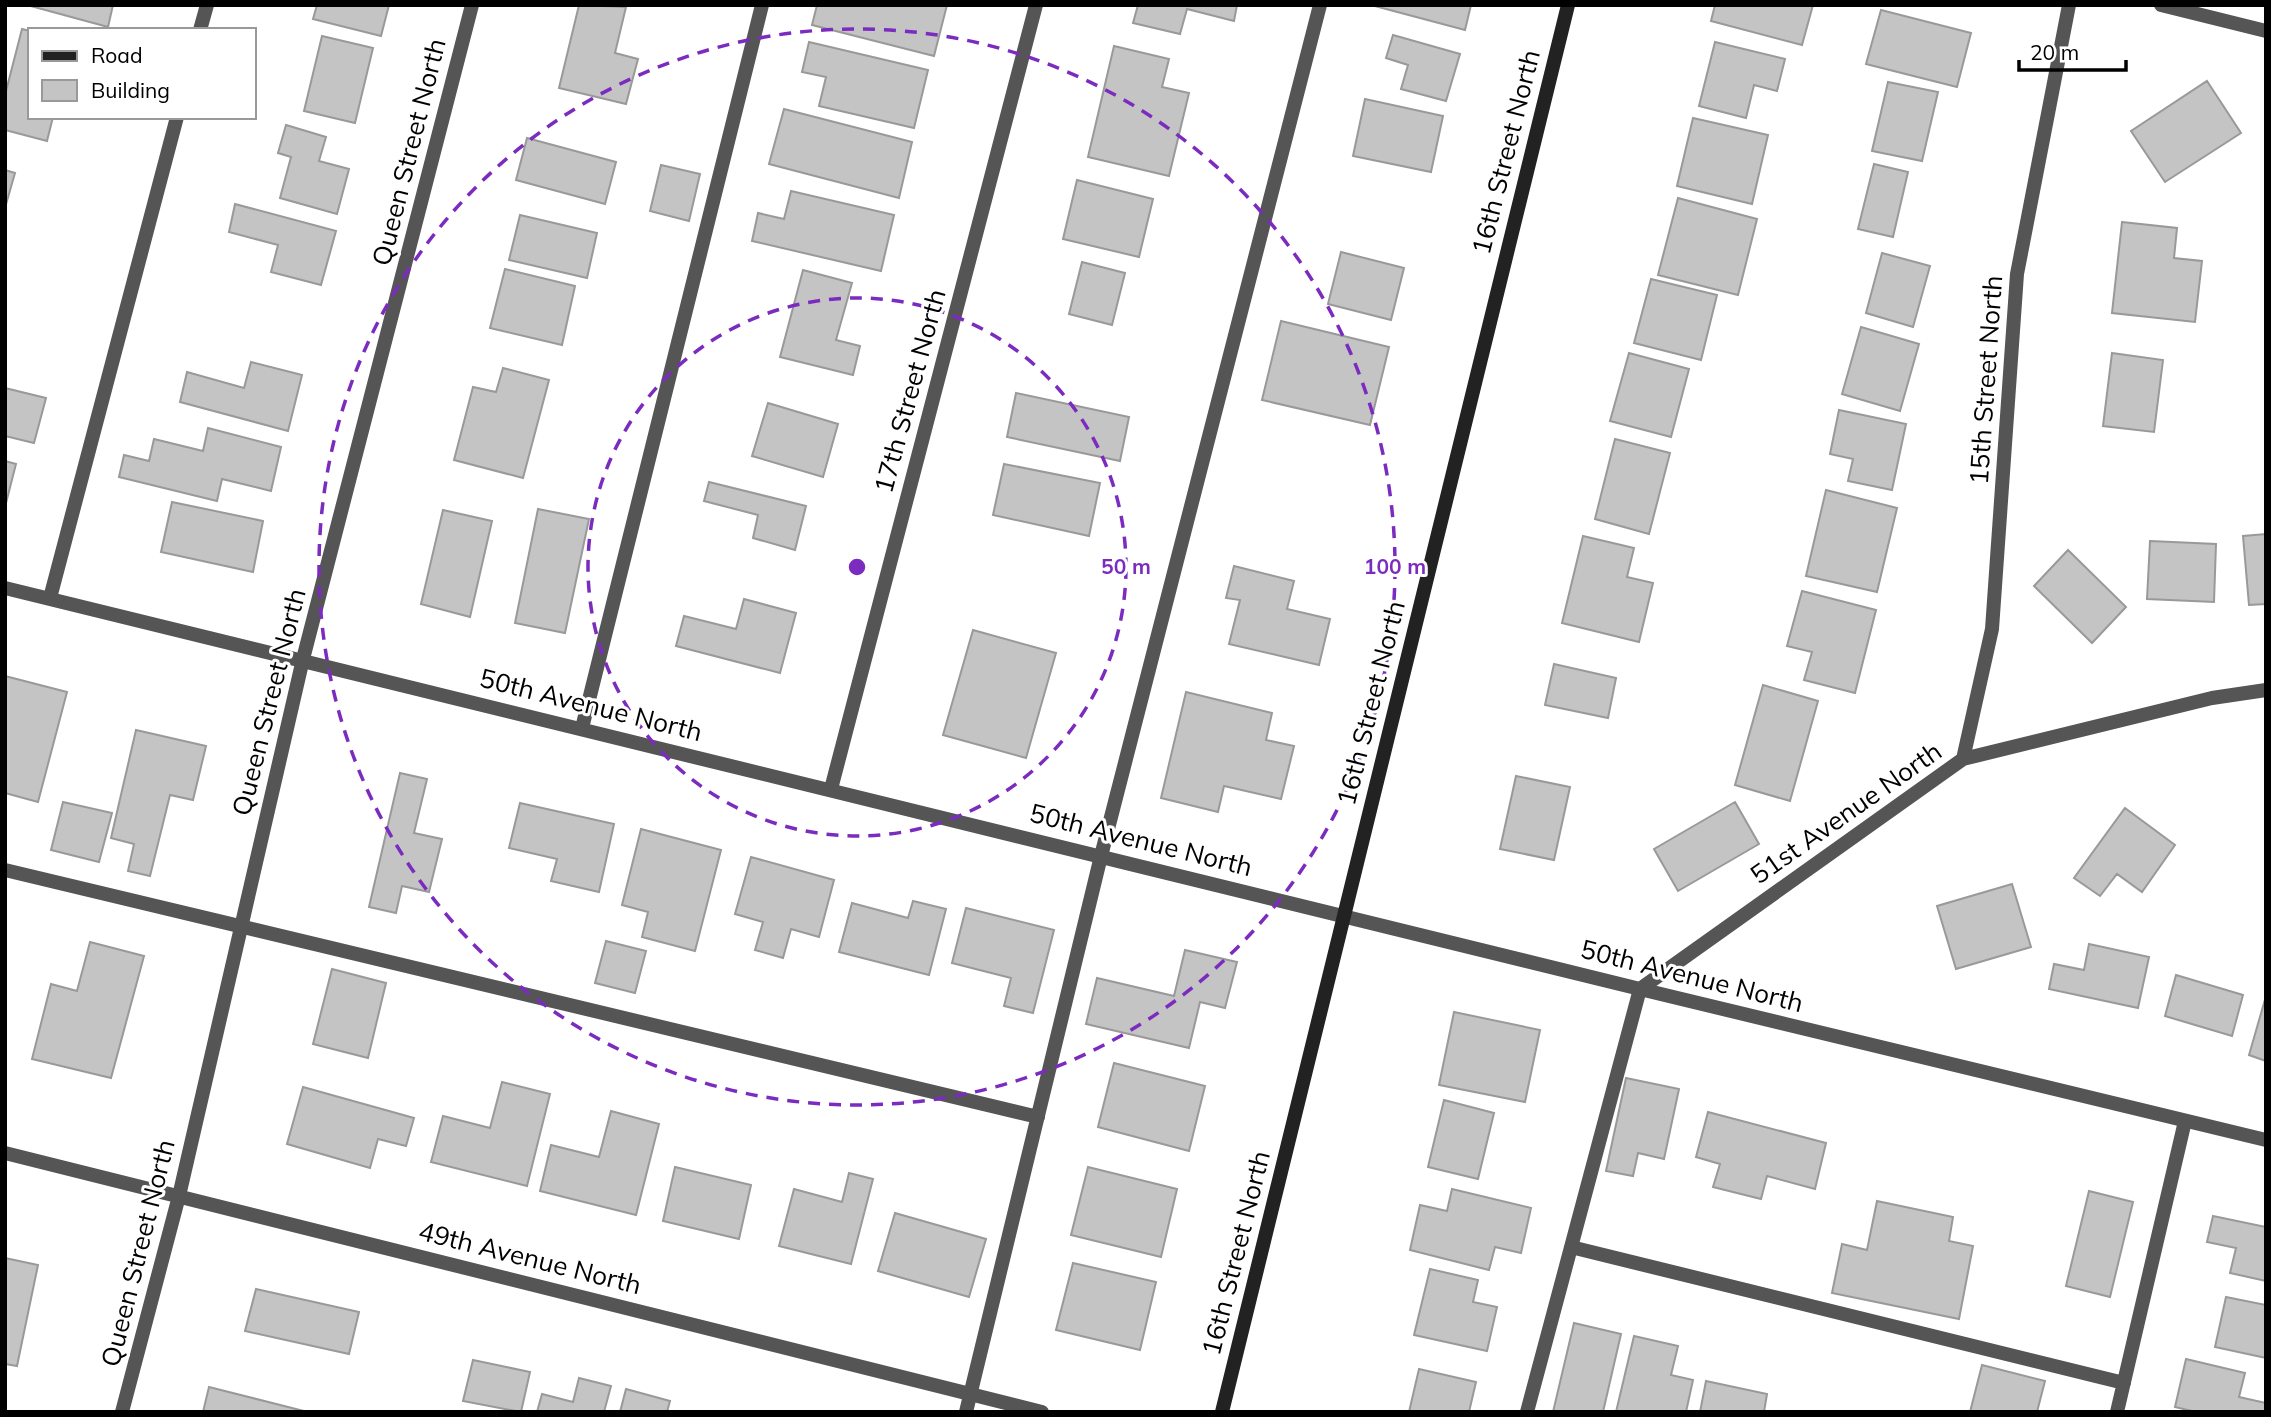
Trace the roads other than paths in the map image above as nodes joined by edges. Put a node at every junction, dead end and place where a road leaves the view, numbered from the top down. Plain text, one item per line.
1 (207, 5) edge
2 (472, 5) edge
3 (762, 5) edge
4 (1037, 5) edge
5 (1320, 5) edge
6 (1568, 5) edge
7 (2069, 5) edge
8 (2161, 5) edge
9 (201, 28) edge
10 (2266, 31) edge
11 (176, 119) edge
12 (5, 588) edge
13 (50, 598) junction
14 (303, 659) junction
15 (2266, 690) edge
16 (582, 728) junction
17 (1963, 759) junction
18 (831, 789) junction
19 (1101, 856) junction
20 (5, 870) edge
21 (1344, 916) junction
22 (241, 928) junction
23 (1640, 989) junction
24 (1038, 1117) junction
25 (2185, 1121) junction
26 (2266, 1140) edge
27 (5, 1153) edge
28 (179, 1196) junction
29 (1572, 1247) junction
30 (2124, 1383) junction
31 (970, 1394) junction
32 (122, 1412) edge
33 (965, 1412) edge
34 (1042, 1412) edge
35 (1222, 1412) edge
36 (1528, 1412) edge
37 (2117, 1412) edge

1 - 9 street
2 - 14 street, Queen Street North
3 - 16 street
4 - 18 street, 17th Street North
5 - 19 street
6 - 21 street, 16th Street North
7 - 17 street, 15th Street North
8 - 10 street
11 - 13 street
12 - 13 street, 50th Avenue North
13 - 14 street, 50th Avenue North
14 - 16 street, 50th Avenue North
14 - 22 street, Queen Street North
15 - 17 street, 51st Avenue North
16 - 18 street, 50th Avenue North
17 - 23 street, 51st Avenue North
18 - 19 street, 50th Avenue North
19 - 21 street, 50th Avenue North
19 - 24 street
20 - 22 street
21 - 23 street, 50th Avenue North
21 - 35 street, 16th Street North
22 - 24 street
22 - 28 street, Queen Street North
23 - 25 street, 50th Avenue North
23 - 29 street
24 - 31 street
25 - 26 street, 50th Avenue North
25 - 30 street
27 - 28 street, 49th Avenue North
28 - 31 street, 49th Avenue North
28 - 32 street, Queen Street North
29 - 30 street
29 - 36 street
30 - 37 street
31 - 33 street
31 - 34 street, 49th Avenue North

